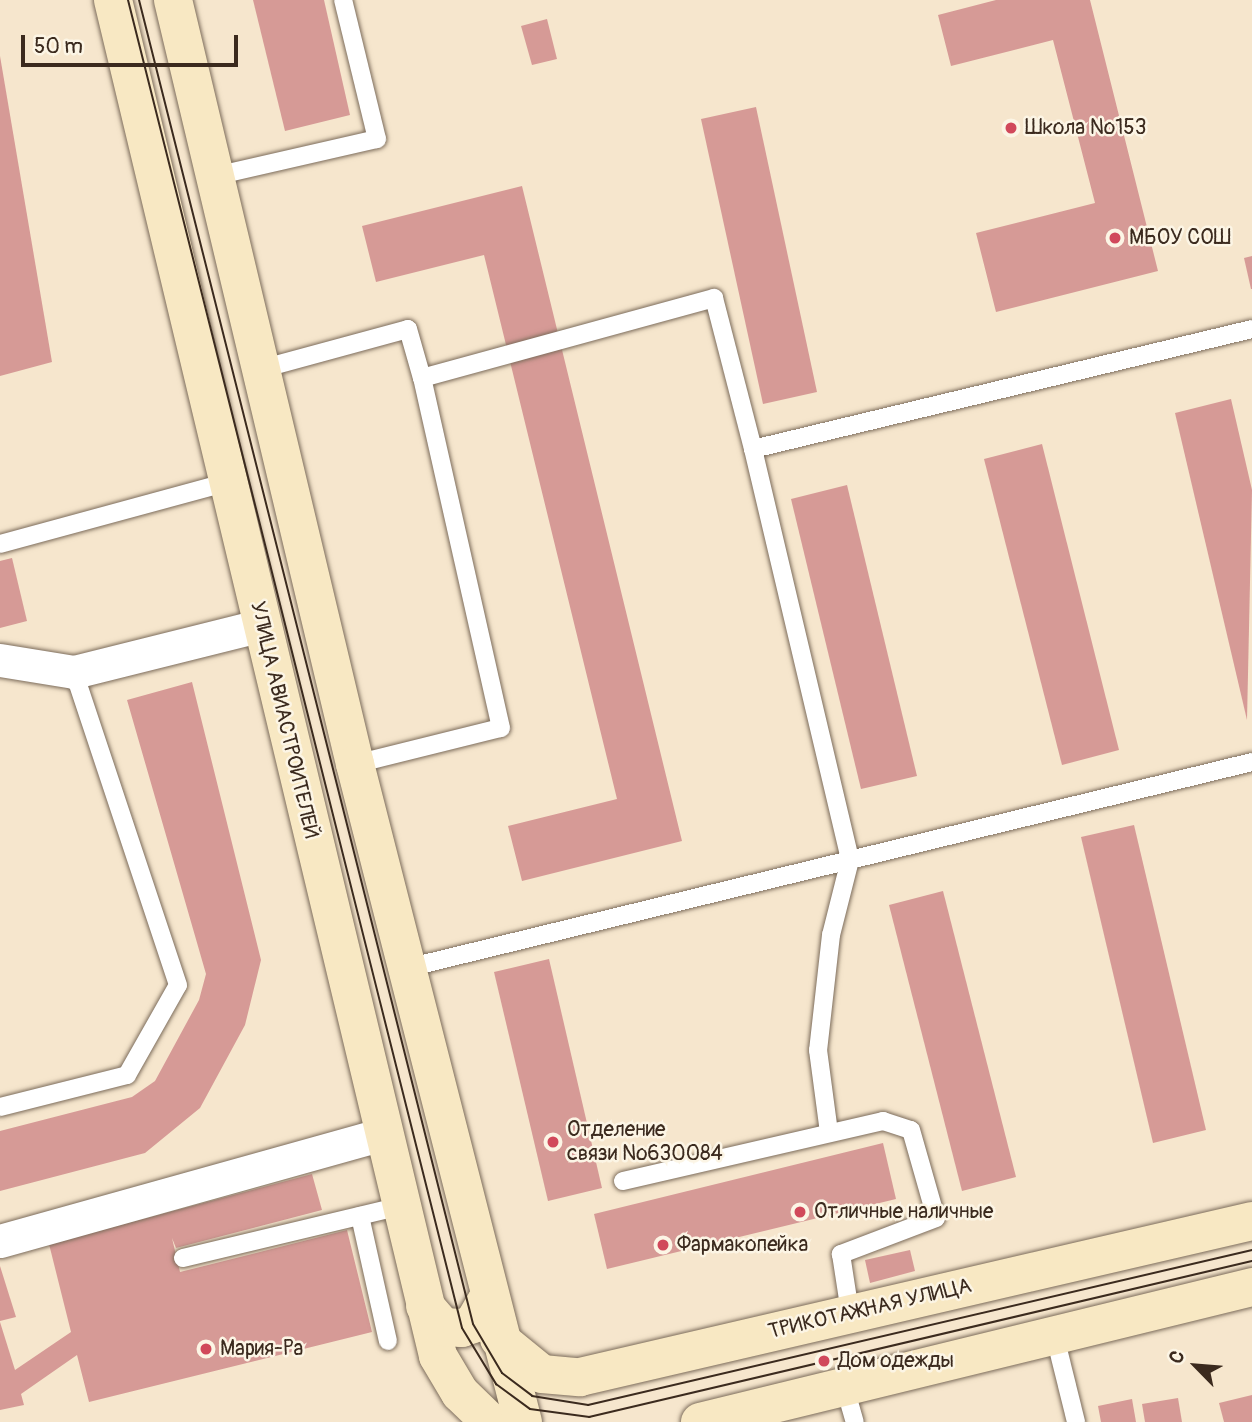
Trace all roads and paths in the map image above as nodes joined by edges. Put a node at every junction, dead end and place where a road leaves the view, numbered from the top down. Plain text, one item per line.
1 (113, 0) edge
2 (173, 0) edge
3 (343, 0) edge
4 (215, 176) junction
5 (1252, 329) edge
6 (261, 369) junction
7 (422, 378) junction
8 (753, 449) junction
9 (228, 482) junction
10 (0, 544) edge
11 (262, 625) junction
12 (0, 660) edge
13 (74, 672) junction
14 (1252, 762) edge
15 (355, 764) junction
16 (850, 860) junction
17 (407, 968) junction
18 (0, 1107) edge
19 (830, 1132) junction
20 (383, 1134) junction
21 (624, 1181) dead end
22 (401, 1206) junction
23 (360, 1216) junction
24 (1252, 1221) edge
25 (0, 1241) edge
26 (183, 1258) dead end
27 (1252, 1287) edge
28 (488, 1298) junction
29 (425, 1306) junction
30 (850, 1312) junction
31 (1055, 1337) junction
32 (499, 1339) junction
33 (388, 1341) dead end
34 (850, 1405) edge
35 (490, 1422) edge
36 (523, 1422) edge
37 (700, 1422) edge
38 (1076, 1422) edge

1 - 9 main road, УЛИЦА АВИАСТРОИТЕЛЕЙ
2 - 4 main road
3 - 4 lane
4 - 6 main road
5 - 8 lane
6 - 7 lane
6 - 15 main road
7 - 8 lane
7 - 15 lane
8 - 16 lane
9 - 10 lane
9 - 11 main road, УЛИЦА АВИАСТРОИТЕЛЕЙ
11 - 13 street
11 - 20 main road, УЛИЦА АВИАСТРОИТЕЛЕЙ
12 - 13 street
13 - 18 lane
14 - 16 lane
15 - 17 main road
16 - 17 lane
16 - 19 lane
17 - 28 main road
19 - 21 lane
19 - 30 lane
20 - 22 main road, УЛИЦА АВИАСТРОИТЕЛЕЙ
20 - 25 street
22 - 23 lane
22 - 29 main road, УЛИЦА АВИАСТРОИТЕЛЕЙ
23 - 26 lane
23 - 33 lane
24 - 30 main road, ТРИКОТАЖНАЯ УЛИЦА
27 - 31 main road
28 - 29 main road
28 - 32 main road
29 - 35 main road, УЛИЦА АВИАСТРОИТЕЛЕЙ
30 - 32 main road, ТРИКОТАЖНАЯ УЛИЦА
31 - 34 main road
31 - 38 lane
32 - 36 main road
34 - 37 main road

